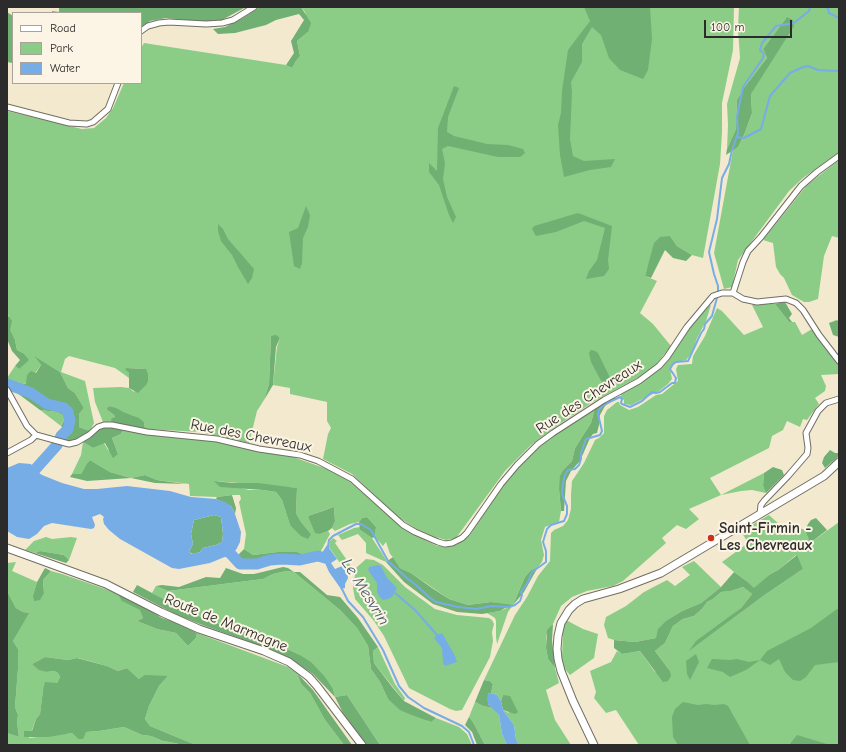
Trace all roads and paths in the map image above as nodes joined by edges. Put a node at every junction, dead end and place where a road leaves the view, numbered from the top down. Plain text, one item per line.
1 (254, 7) edge
2 (142, 30) edge
3 (118, 84) edge
4 (7, 107) edge
5 (839, 156) edge
6 (732, 293) junction
7 (839, 361) edge
8 (7, 390) edge
9 (839, 399) edge
10 (36, 435) junction
11 (7, 453) edge
12 (839, 462) edge
13 (760, 514) junction
14 (7, 548) edge
15 (362, 745) edge
16 (594, 745) edge

1 - 2 street
3 - 4 street
5 - 6 street
6 - 7 street
6 - 10 street, Rue des Chevreaux
8 - 10 street
9 - 13 street
10 - 11 street
12 - 13 main road
13 - 16 main road
14 - 15 main road, Route de Marmagne

